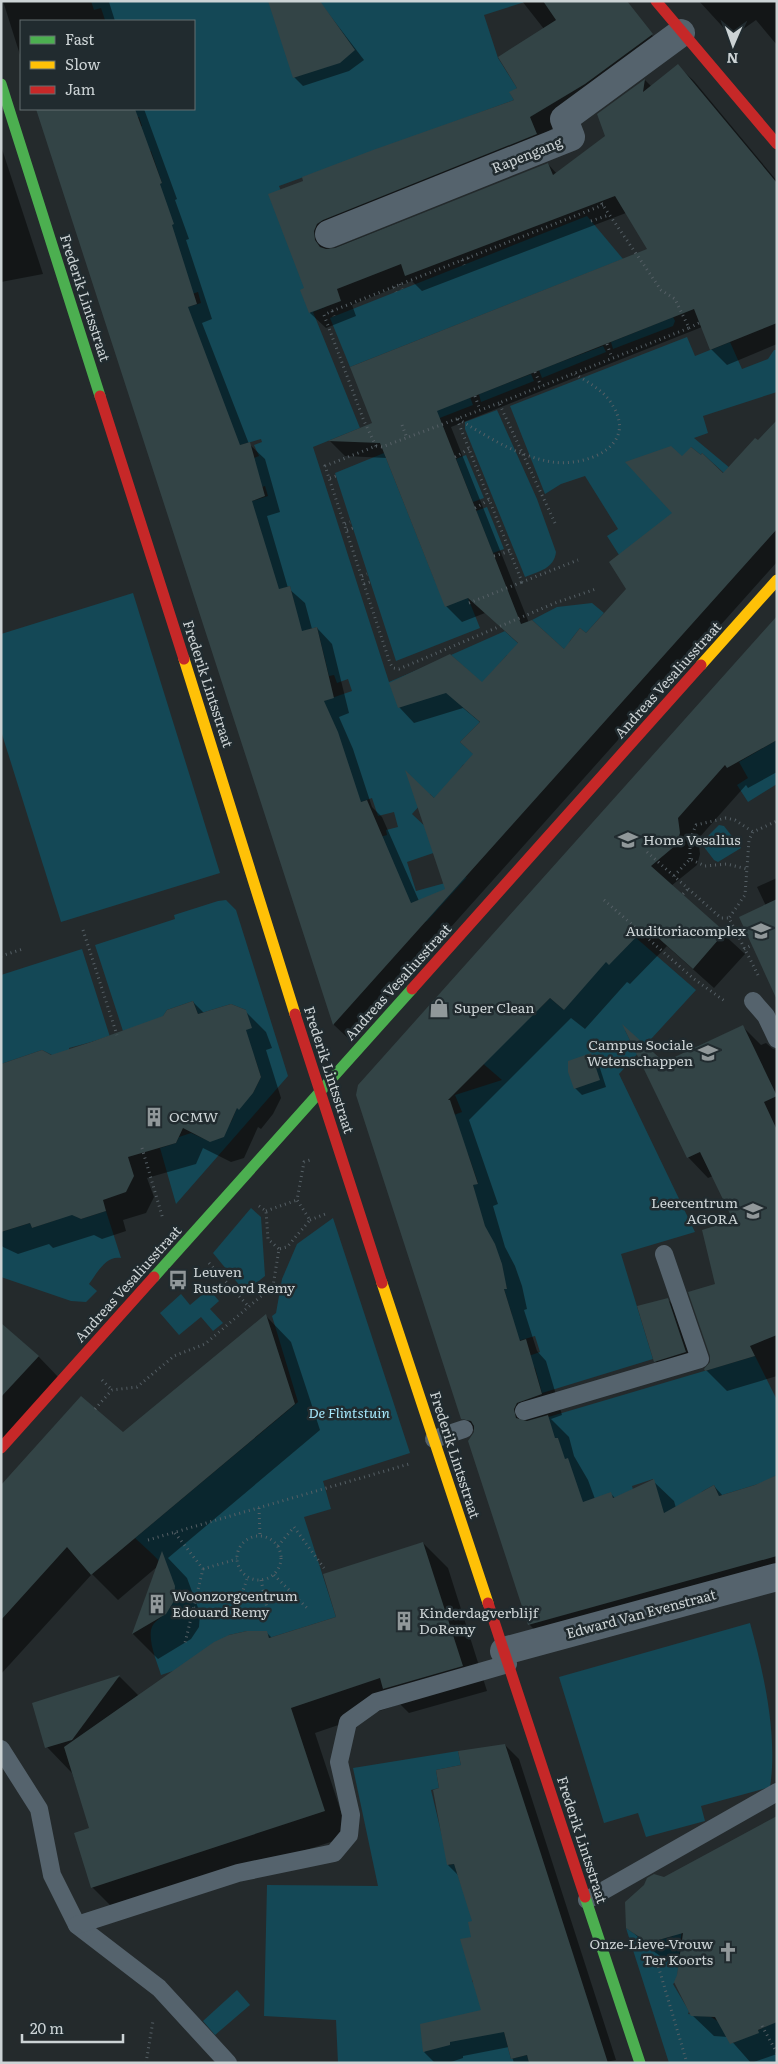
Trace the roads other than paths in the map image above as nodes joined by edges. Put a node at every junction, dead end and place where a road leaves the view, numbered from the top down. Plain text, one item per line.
1 (656, 1) edge
2 (681, 33) junction
3 (1, 84) edge
4 (7, 119) edge
5 (777, 144) edge
6 (329, 234) dead end
7 (777, 580) edge
8 (753, 1001) road end
9 (777, 1039) edge
10 (319, 1092) junction
11 (664, 1254) dead end
12 (524, 1412) dead end
13 (464, 1429) dead end
14 (437, 1447) junction
15 (1, 1448) edge
16 (777, 1577) edge
17 (506, 1657) junction
18 (1, 1749) edge
19 (777, 1792) edge
20 (586, 1900) junction
21 (77, 1925) junction
22 (228, 2063) edge
23 (640, 2063) edge

1 - 2 street
2 - 5 street
2 - 6 street, Rapengang
3 - 4 street, Frederik Lintsstraat
4 - 10 street, Frederik Lintsstraat
7 - 10 street, Andreas Vesaliusstraat
8 - 9 lane
10 - 14 street, Frederik Lintsstraat
10 - 15 street, Andreas Vesaliusstraat
11 - 12 lane
13 - 14 lane
14 - 17 street, Frederik Lintsstraat
16 - 17 street, Edward Van Evenstraat
17 - 20 street, Frederik Lintsstraat
17 - 21 lane
18 - 21 lane
19 - 20 lane
20 - 23 street, Frederik Lintsstraat
21 - 22 lane

